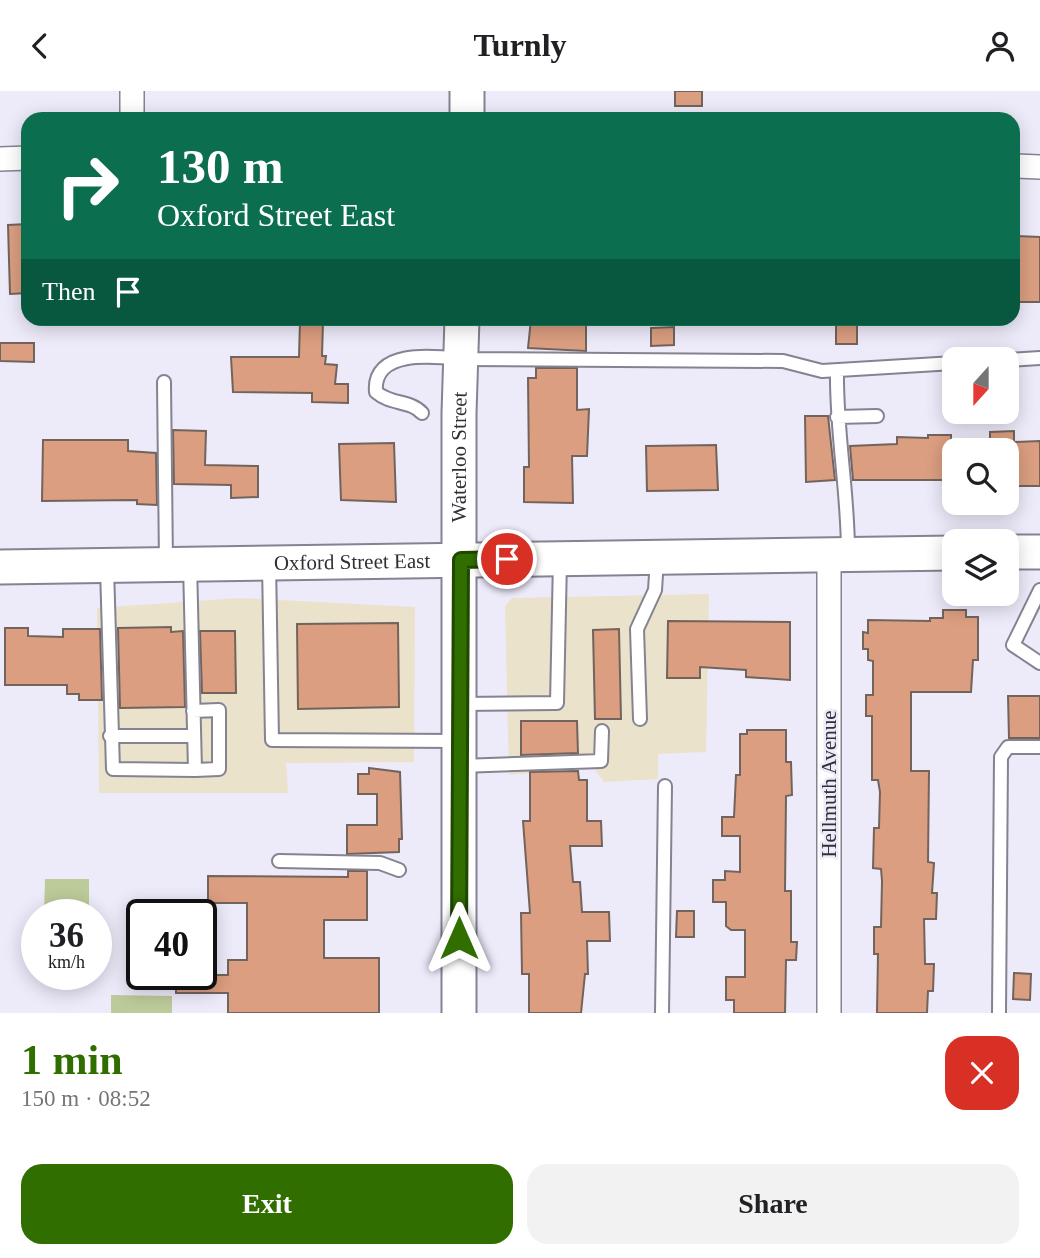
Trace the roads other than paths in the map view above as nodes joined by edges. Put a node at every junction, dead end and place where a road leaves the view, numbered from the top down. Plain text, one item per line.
1 (132, 91) edge
2 (467, 91) edge
3 (132, 112) edge
4 (467, 112) edge
5 (21, 158) edge
6 (0, 159) edge
7 (1020, 166) edge
8 (1040, 167) edge
9 (462, 326) edge
10 (1040, 358) edge
11 (461, 359) junction
12 (1019, 359) edge
13 (942, 364) edge
14 (837, 371) junction
15 (164, 382) dead end
16 (422, 413) dead end
17 (877, 416) dead end
18 (836, 417) junction
19 (1019, 552) edge
20 (1040, 552) edge
21 (942, 553) edge
22 (838, 554) junction
23 (657, 557) junction
24 (560, 559) junction
25 (461, 560) junction
26 (269, 563) junction
27 (178, 564) junction
28 (107, 565) junction
29 (0, 567) edge
30 (1040, 590) edge
31 (1040, 663) edge
32 (460, 704) junction
33 (194, 711) junction
34 (640, 719) dead end
35 (602, 731) dead end
36 (110, 736) junction
37 (194, 736) junction
38 (1040, 747) edge
39 (460, 753) junction
40 (195, 769) junction
41 (665, 786) dead end
42 (279, 861) dead end
43 (399, 870) dead end
44 (458, 1013) edge
45 (662, 1013) edge
46 (829, 1013) edge
47 (999, 1013) edge

1 - 3 street
2 - 4 main road
5 - 6 street
7 - 8 street
9 - 11 main road, Waterloo Street
10 - 12 lane
11 - 14 lane
11 - 16 lane
11 - 25 main road, Waterloo Street
13 - 14 lane
14 - 18 lane
15 - 27 lane
17 - 18 lane
18 - 22 lane
19 - 20 main road
21 - 22 main road, Oxford Street East
22 - 23 main road, Oxford Street East
22 - 46 street, Hellmuth Avenue
23 - 24 main road, Oxford Street East
23 - 34 lane
24 - 25 main road, Oxford Street East
24 - 32 lane
25 - 26 main road, Oxford Street East
25 - 32 main road, Waterloo Street
26 - 27 main road, Oxford Street East
26 - 39 lane
27 - 28 main road, Oxford Street East
27 - 33 lane
28 - 29 main road, Oxford Street East
28 - 36 lane
30 - 31 lane
32 - 39 main road, Waterloo Street
33 - 37 lane
33 - 40 lane
35 - 39 lane
36 - 37 lane
36 - 40 lane
37 - 40 lane
38 - 47 lane
39 - 44 main road, Waterloo Street
41 - 45 lane
42 - 43 lane

